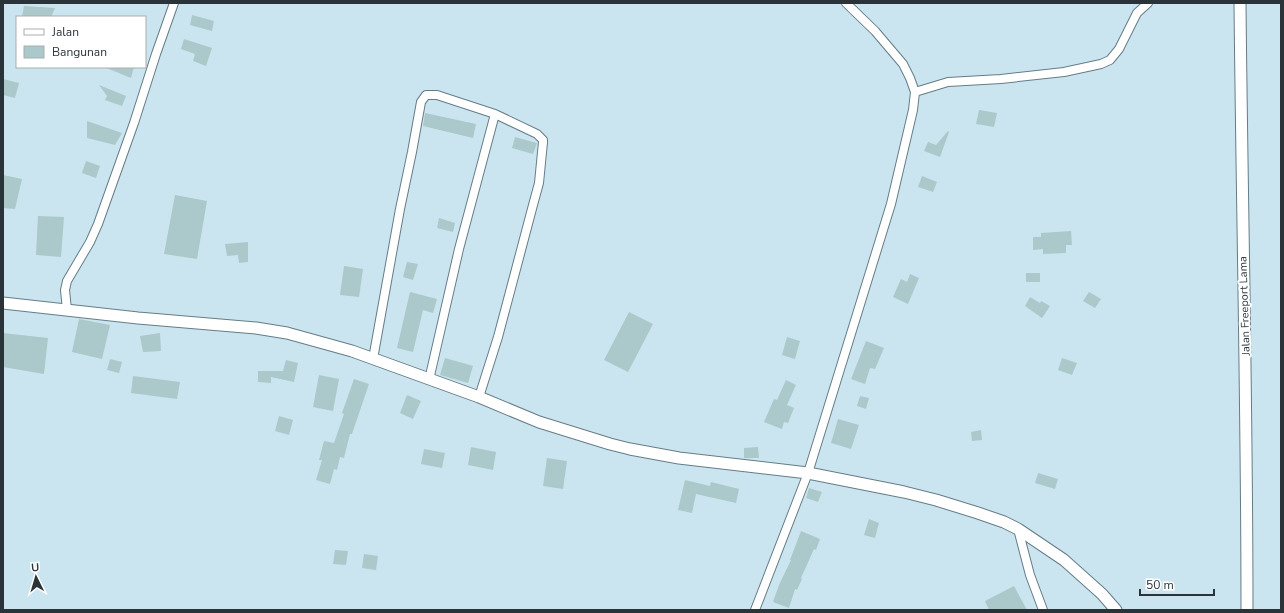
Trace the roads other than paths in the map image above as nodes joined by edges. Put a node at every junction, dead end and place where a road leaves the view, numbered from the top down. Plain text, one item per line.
1 (174, 3) edge
2 (846, 3) edge
3 (1148, 3) edge
4 (1240, 3) edge
5 (915, 92) junction
6 (495, 114) junction
7 (3, 303) edge
8 (67, 310) junction
9 (373, 359) junction
10 (429, 380) junction
11 (479, 397) junction
12 (808, 473) junction
13 (1018, 529) junction
14 (755, 610) edge
15 (1043, 610) edge
16 (1116, 610) edge
17 (1247, 610) edge

1 - 8 street
2 - 5 street
3 - 5 street
4 - 17 street, Jalan Freeport Lama
5 - 12 street
6 - 9 street
6 - 10 street
6 - 11 street
7 - 8 street
8 - 9 street
9 - 10 street
10 - 11 street
11 - 12 street
12 - 13 street
12 - 14 street
13 - 15 street
13 - 16 street

